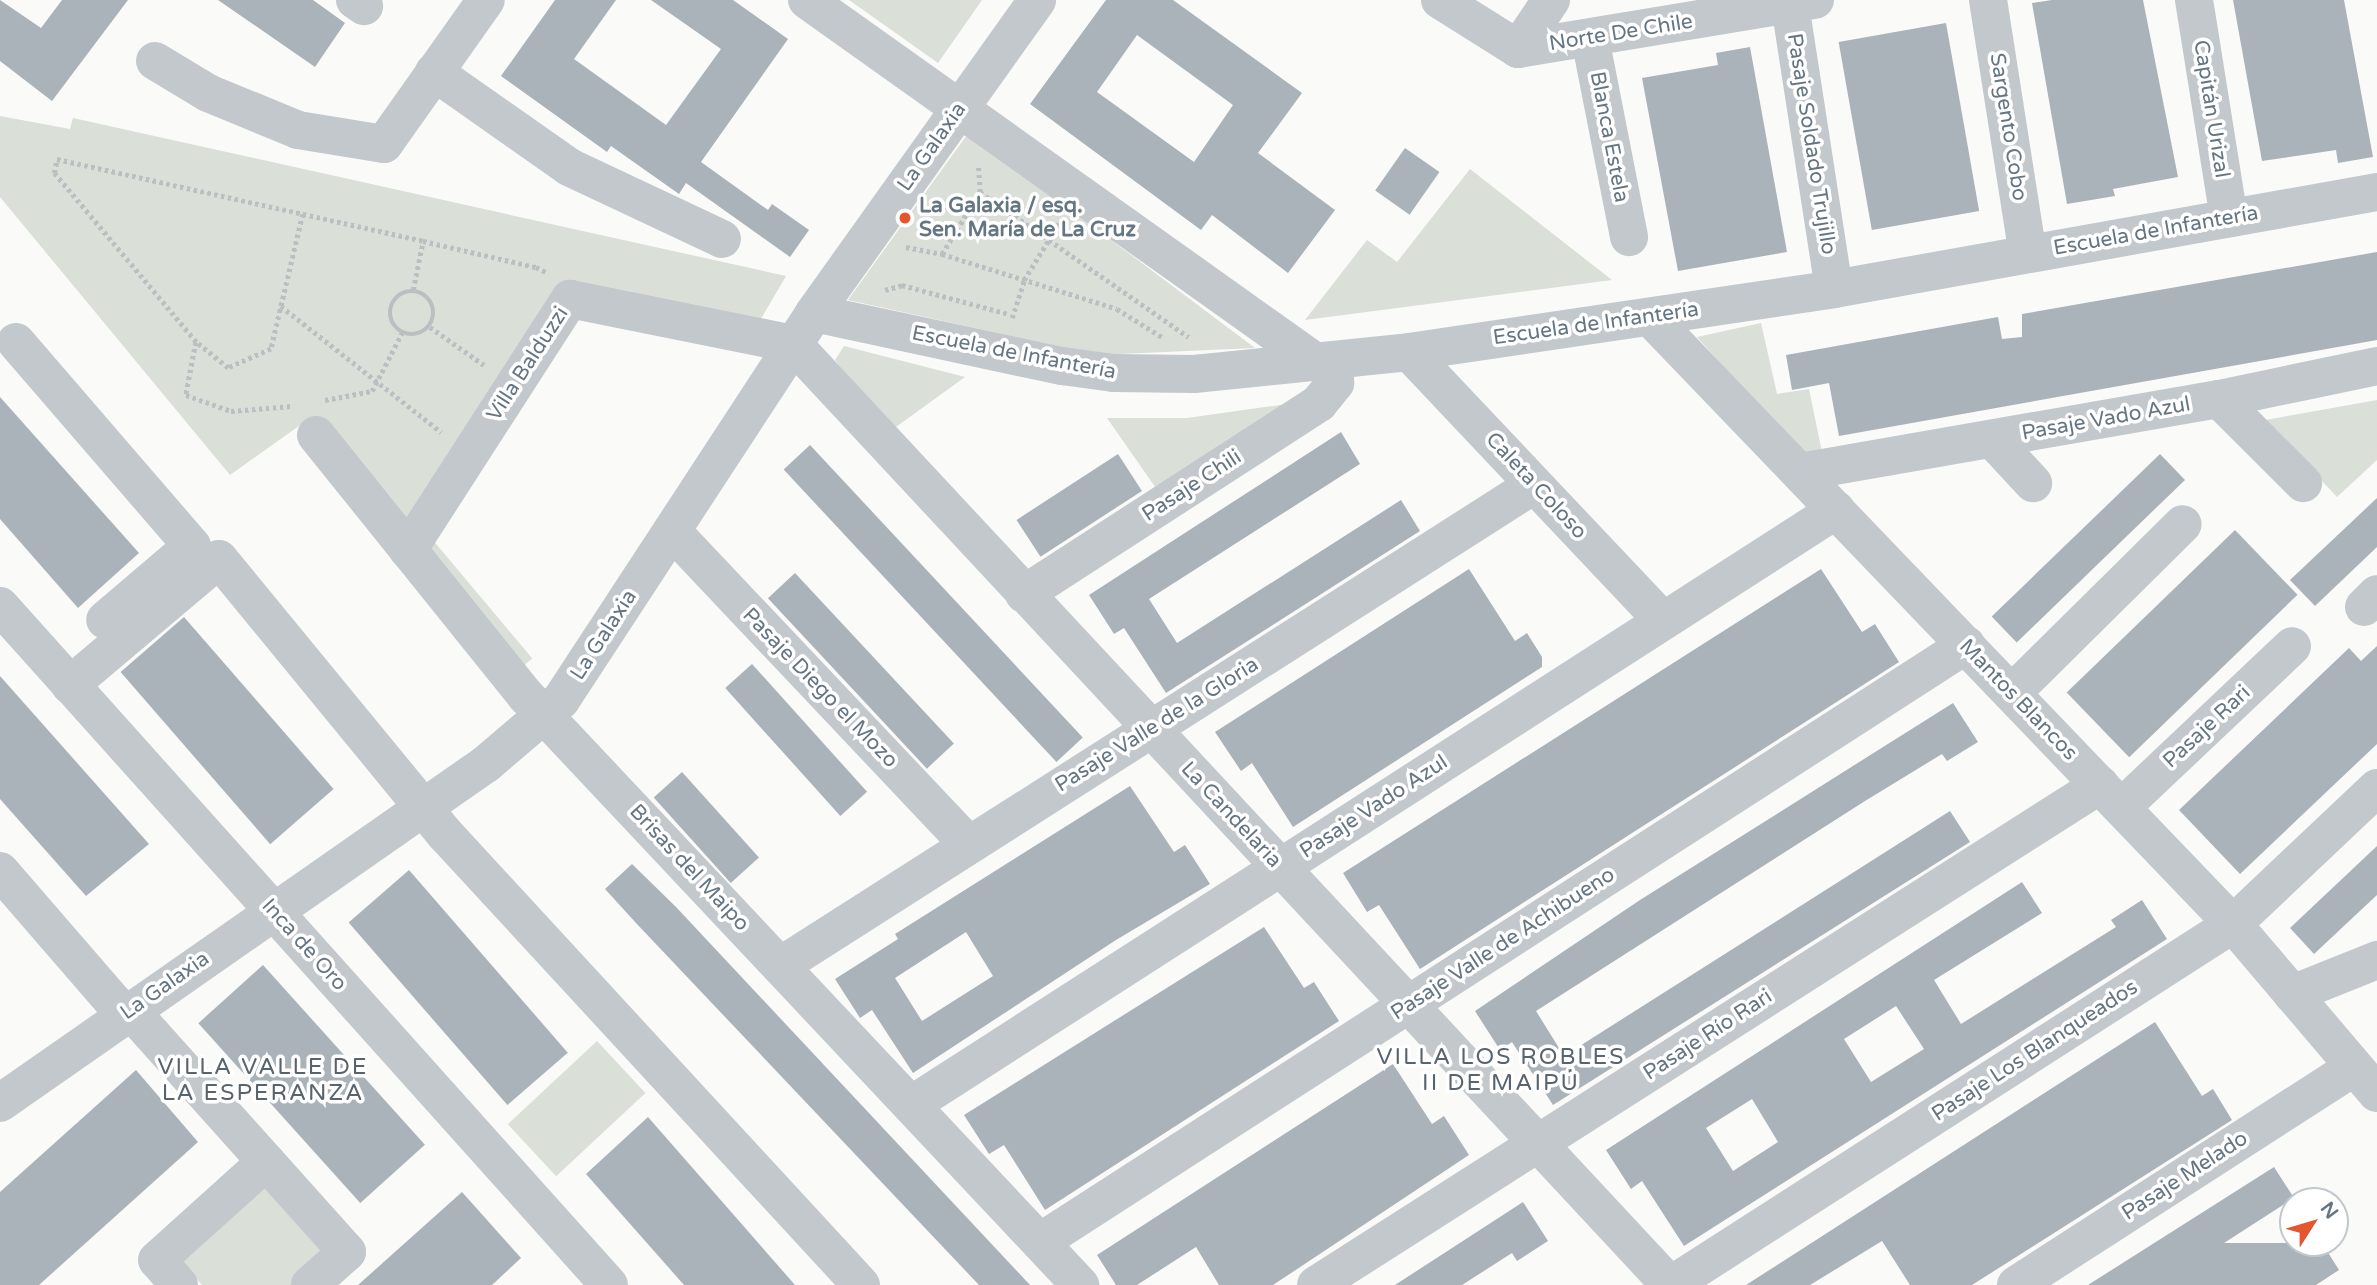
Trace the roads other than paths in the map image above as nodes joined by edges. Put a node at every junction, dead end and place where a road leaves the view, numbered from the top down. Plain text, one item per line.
1 (486, 0) edge
2 (807, 0) edge
3 (1037, 0) edge
4 (1440, 0) edge
5 (1551, 0) edge
6 (1988, 0) edge
7 (2194, 0) edge
8 (1799, 2) edge
9 (1590, 38) junction
10 (1518, 49) junction
11 (155, 61) dead end
12 (434, 72) junction
13 (971, 117) junction
14 (2377, 192) edge
15 (2229, 218) junction
16 (1629, 237) dead end
17 (722, 239) dead end
18 (2028, 254) junction
19 (1834, 289) junction
20 (814, 313) junction
21 (1650, 317) junction
22 (16, 342) dead end
23 (793, 344) junction
24 (1409, 352) junction
25 (1326, 362) junction
26 (2377, 366) edge
27 (2219, 399) junction
28 (314, 413) road end
29 (1993, 440) junction
30 (1800, 472) junction
31 (2033, 483) dead end
32 (2303, 483) dead end
33 (1534, 485) junction
34 (1836, 510) junction
35 (2183, 524) dead end
36 (672, 531) junction
37 (408, 550) junction
38 (1024, 594) junction
39 (1663, 621) junction
40 (5, 622) edge
41 (1966, 645) junction
42 (2292, 646) dead end
43 (62, 675) junction
44 (2012, 694) junction
45 (545, 716) junction
46 (1150, 730) junction
47 (2377, 788) edge
48 (2111, 796) junction
49 (424, 807) junction
50 (969, 845) junction
51 (1280, 868) junction
52 (0, 871) edge
53 (274, 911) junction
54 (2233, 924) junction
55 (2377, 960) edge
56 (780, 966) junction
57 (2292, 994) junction
58 (1408, 1005) junction
59 (127, 1012) junction
60 (2365, 1080) edge
61 (0, 1103) edge
62 (911, 1105) junction
63 (1538, 1143) junction
64 (266, 1162) junction
65 (1040, 1242) junction
66 (179, 1285) edge
67 (310, 1285) edge
68 (609, 1285) edge
69 (861, 1285) edge
70 (1080, 1285) edge
71 (1316, 1285) edge
72 (1670, 1285) edge
73 (2016, 1285) edge

1 - 12 street
2 - 13 street
3 - 13 street, La Galaxia
4 - 10 street
5 - 10 street
6 - 18 street, Sargento Cobo
7 - 15 street, Capitán Urizal
8 - 9 street, Norte De Chile
8 - 19 street, Pasaje Soldado Trujillo
9 - 10 street, Norte De Chile
9 - 16 street, Blanca Estela
11 - 12 street
12 - 17 street
13 - 20 street, La Galaxia
13 - 25 street
14 - 15 street, Escuela de Infantería
15 - 18 street, Escuela de Infantería
18 - 19 street, Escuela de Infantería
19 - 21 street, Escuela de Infantería
20 - 23 street, La Galaxia
20 - 25 street, Escuela de Infantería
21 - 24 street, Escuela de Infantería
21 - 30 street, Mantos Blancos
22 - 43 street
23 - 36 street, La Galaxia
23 - 37 street, Villa Balduzzi
23 - 38 street, La Candelaria
24 - 25 street, Escuela de Infantería
24 - 33 street, Caleta Coloso
25 - 38 street, Pasaje Chili
26 - 27 street, Pasaje Vado Azul
27 - 29 street, Pasaje Vado Azul
27 - 32 street, Pasaje Vado Azul
28 - 37 street, Brisas del Maipo
29 - 30 street, Pasaje Vado Azul
29 - 31 street, Pasaje Vado Azul
30 - 34 street, Mantos Blancos
33 - 39 street, Caleta Coloso
33 - 46 street, Pasaje Valle de la Gloria
34 - 39 street, Pasaje Vado Azul
34 - 41 street, Mantos Blancos
35 - 44 street
36 - 45 street, La Galaxia
36 - 50 street, Pasaje Diego el Mozo
37 - 45 street, Brisas del Maipo
38 - 46 street, La Candelaria
39 - 51 street, Pasaje Vado Azul
40 - 43 street, Inca de Oro
41 - 44 street, Mantos Blancos
41 - 58 street, Pasaje Valle de Achibueno
42 - 48 street, Pasaje Rari
43 - 49 street
43 - 53 street, Inca de Oro
44 - 48 street, Mantos Blancos
45 - 49 street, La Galaxia
45 - 56 street, Brisas del Maipo
46 - 50 street, Pasaje Valle de la Gloria
46 - 51 street, La Candelaria
47 - 54 street, Pasaje Los Blanqueados
48 - 54 street, Mantos Blancos
48 - 63 street, Pasaje Río Rari
49 - 53 street, La Galaxia
49 - 69 street
50 - 56 street, Pasaje Valle de la Gloria
51 - 58 street, La Candelaria
51 - 62 street, Pasaje Vado Azul
52 - 59 street
53 - 59 street, La Galaxia
53 - 68 street, Inca de Oro
54 - 57 street, Mantos Blancos
54 - 72 street, Pasaje Los Blanqueados
55 - 57 street
56 - 62 street, Brisas del Maipo
57 - 60 street, Mantos Blancos
58 - 63 street, La Candelaria
58 - 65 street, Pasaje Valle de Achibueno
59 - 61 street, La Galaxia
59 - 64 street
60 - 73 street, Pasaje Melado
62 - 65 street, Brisas del Maipo
63 - 71 street, Pasaje Río Rari
63 - 72 street, La Candelaria
64 - 66 street
64 - 67 street
65 - 70 street, Brisas del Maipo

